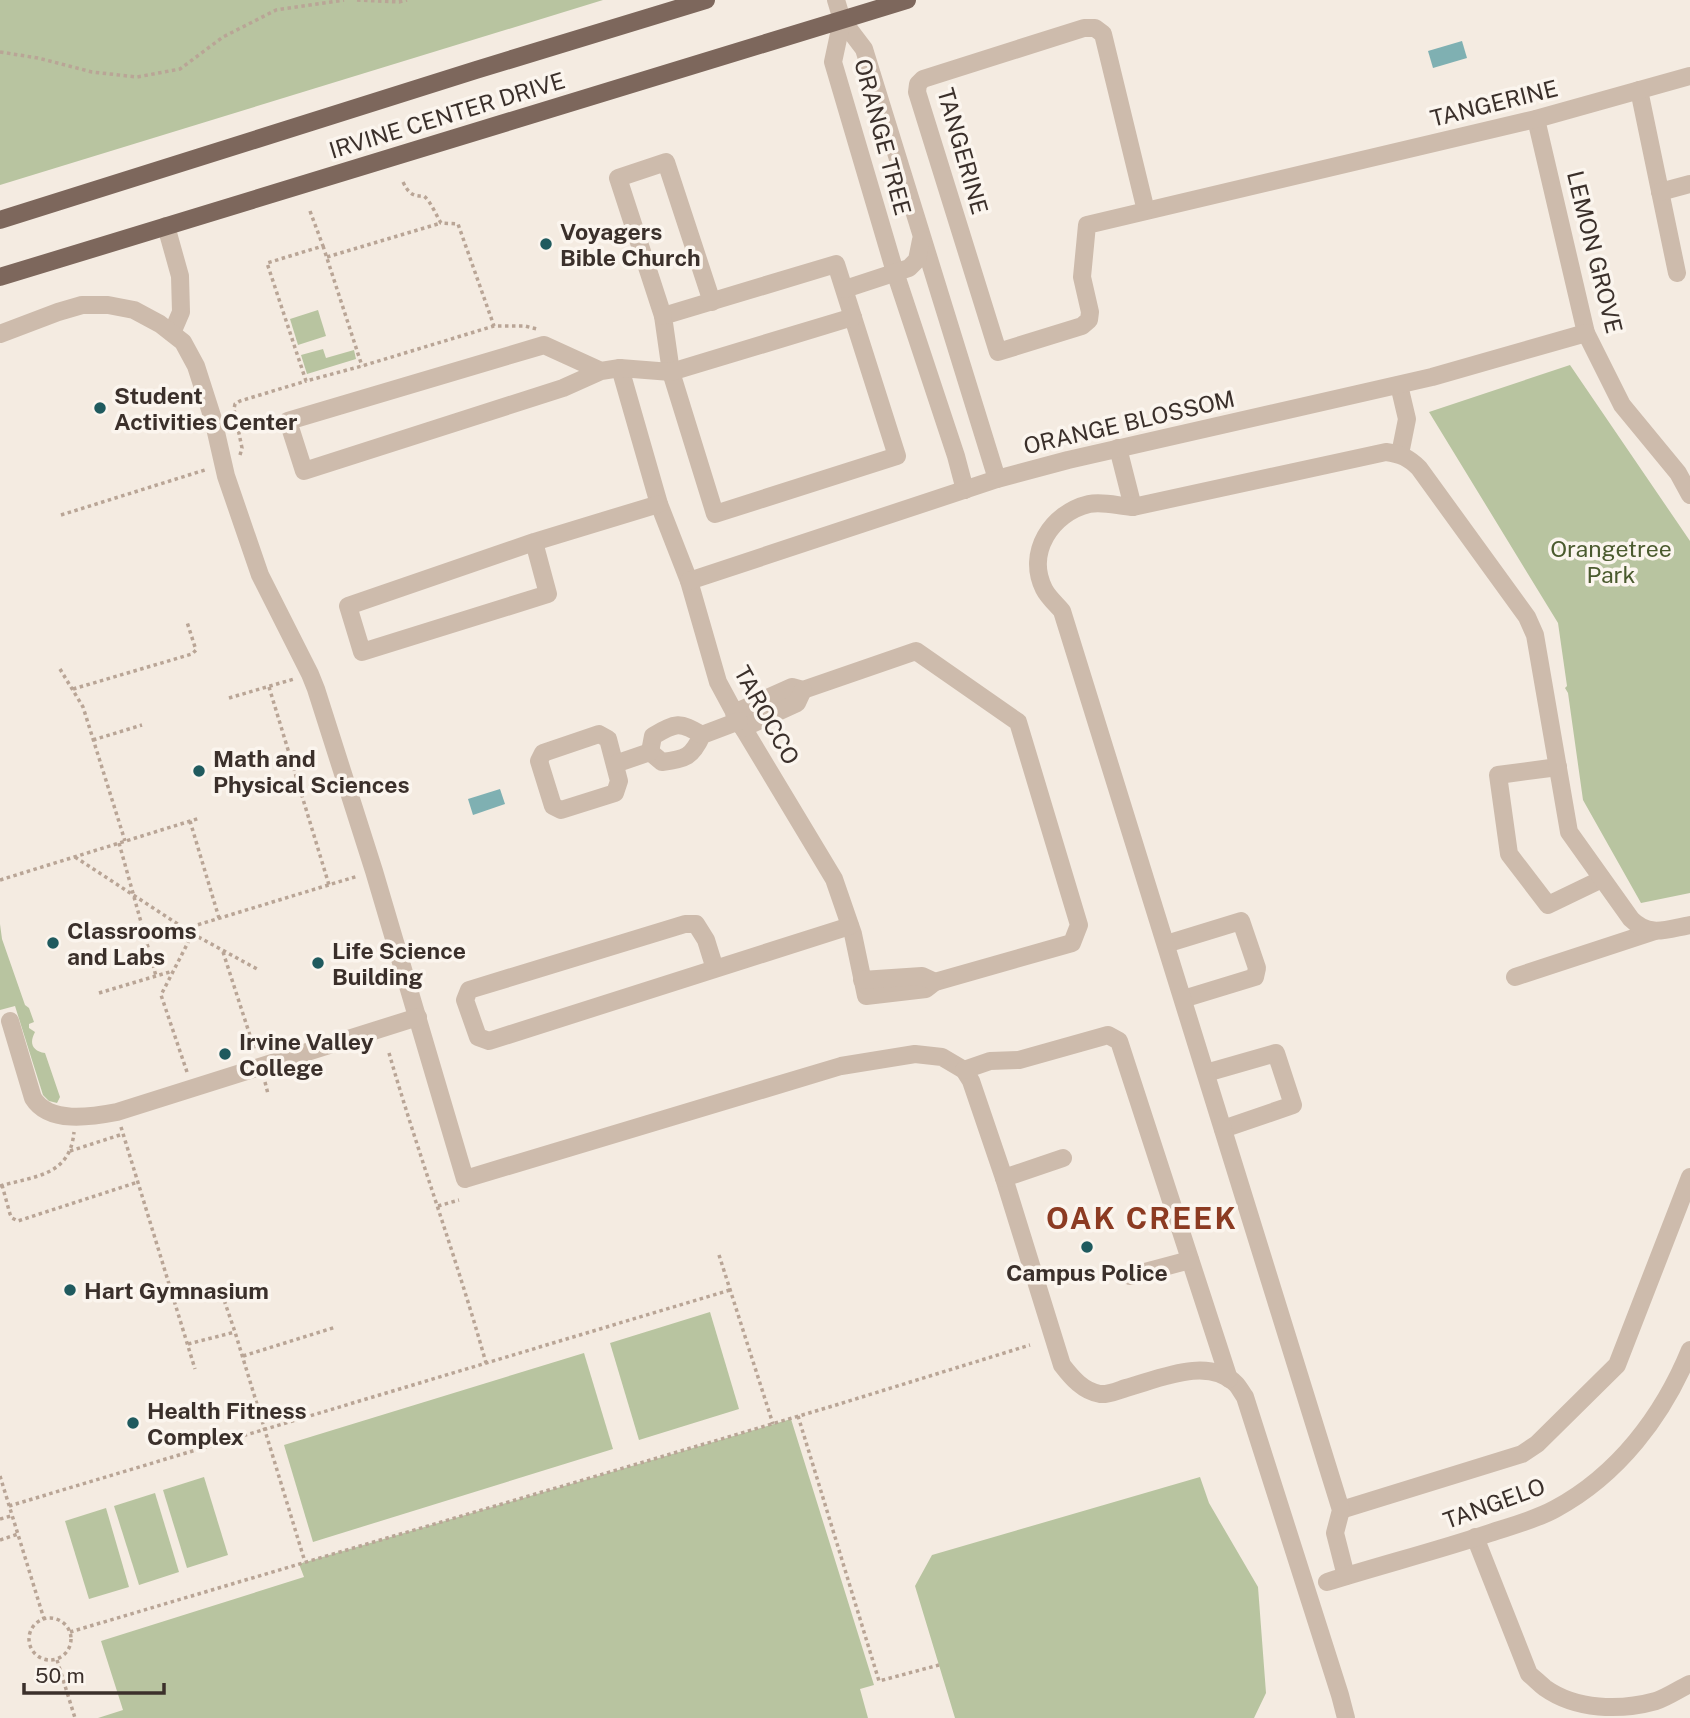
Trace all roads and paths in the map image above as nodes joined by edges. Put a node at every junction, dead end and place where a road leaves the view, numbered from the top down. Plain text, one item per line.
1 (344, 0) edge
2 (357, 0) edge
3 (407, 0) edge
4 (706, 0) edge
5 (836, 0) edge
6 (907, 0) edge
7 (842, 20) junction
8 (0, 52) edge
9 (1690, 76) edge
10 (1639, 90) junction
11 (1536, 119) junction
12 (403, 182) dead end
13 (1690, 184) edge
14 (1660, 192) junction
15 (310, 211) dead end
16 (1146, 211) junction
17 (0, 220) edge
18 (441, 223) junction
19 (166, 226) junction
20 (922, 236) junction
21 (323, 246) junction
22 (327, 257) junction
23 (895, 272) junction
24 (1677, 273) dead end
25 (0, 277) edge
26 (845, 289) junction
27 (712, 302) junction
28 (663, 316) junction
29 (853, 317) junction
30 (172, 332) junction
31 (1586, 333) junction
32 (0, 334) edge
33 (362, 366) junction
34 (620, 368) junction
35 (601, 371) junction
36 (671, 372) junction
37 (306, 380) junction
38 (1399, 385) junction
39 (1118, 448) junction
40 (1400, 454) junction
41 (224, 464) junction
42 (997, 479) junction
43 (965, 490) junction
44 (1690, 495) edge
45 (659, 504) junction
46 (1133, 507) junction
47 (61, 514) dead end
48 (534, 542) junction
49 (689, 581) junction
50 (187, 622) dead end
51 (60, 669) dead end
52 (310, 674) junction
53 (269, 687) junction
54 (73, 690) junction
55 (229, 698) dead end
56 (739, 720) junction
57 (142, 725) dead end
58 (702, 735) junction
59 (93, 740) junction
60 (650, 752) junction
61 (615, 764) junction
62 (1558, 767) junction
63 (200, 818) dead end
64 (190, 821) junction
65 (125, 841) junction
66 (119, 843) junction
67 (75, 857) junction
68 (374, 871) junction
69 (1602, 879) junction
70 (0, 880) edge
71 (329, 885) junction
72 (134, 895) junction
73 (219, 918) junction
74 (1690, 925) edge
75 (850, 926) junction
76 (1655, 932) junction
77 (193, 934) junction
78 (1166, 944) junction
79 (223, 950) junction
80 (257, 969) dead end
81 (715, 969) junction
82 (173, 971) junction
83 (156, 976) junction
84 (1515, 976) dead end
85 (99, 993) dead end
86 (1183, 999) junction
87 (418, 1017) junction
88 (10, 1021) dead end
89 (389, 1053) dead end
90 (260, 1067) junction
91 (964, 1070) junction
92 (1206, 1073) junction
93 (191, 1088) junction
94 (268, 1094) dead end
95 (117, 1112) junction
96 (76, 1116) junction
97 (1223, 1129) junction
98 (123, 1134) junction
99 (70, 1151) junction
100 (1063, 1158) dead end
101 (1690, 1177) edge
102 (1004, 1178) junction
103 (138, 1182) junction
104 (1, 1186) edge
105 (459, 1200) dead end
106 (438, 1206) junction
107 (719, 1255) dead end
108 (1190, 1260) junction
109 (1130, 1276) dead end
110 (730, 1290) junction
111 (222, 1294) dead end
112 (336, 1327) dead end
113 (235, 1332) junction
114 (188, 1343) junction
115 (1030, 1345) dead end
116 (1690, 1350) edge
117 (243, 1356) junction
118 (486, 1363) junction
119 (195, 1369) dead end
120 (1686, 1370) edge
121 (1229, 1380) junction
122 (798, 1416) junction
123 (773, 1424) junction
124 (265, 1429) junction
125 (0, 1476) edge
126 (9, 1506) junction
127 (1341, 1510) junction
128 (12, 1516) junction
129 (0, 1519) edge
130 (18, 1534) junction
131 (1475, 1538) junction
132 (0, 1540) edge
133 (305, 1562) junction
134 (1346, 1576) junction
135 (1327, 1582) dead end
136 (44, 1619) junction
137 (69, 1632) junction
138 (57, 1659) junction
139 (939, 1665) dead end
140 (1690, 1684) edge
141 (75, 1718) edge
142 (1346, 1718) edge

1 - 8 path
2 - 3 path
4 - 17 main road, IRVINE CENTER DRIVE
5 - 7 street
6 - 7 main road, IRVINE CENTER DRIVE
7 - 19 main road, IRVINE CENTER DRIVE
7 - 20 street, ORANGE TREE
7 - 23 street, ORANGE TREE
9 - 10 street, TANGERINE
10 - 11 street, TANGERINE
10 - 14 street
11 - 16 street, TANGERINE
11 - 31 street, LEMON GROVE
12 - 18 path
13 - 14 street
14 - 24 street
15 - 21 path
16 - 16 street, TANGERINE
18 - 22 path
18 - 33 path
19 - 25 main road, IRVINE CENTER DRIVE
19 - 30 street
20 - 23 street
20 - 42 street, ORANGE TREE
21 - 22 path
21 - 37 path
22 - 33 path
23 - 26 street
23 - 43 street, ORANGE TREE
26 - 27 street
26 - 29 street
27 - 28 street
27 - 28 street
28 - 36 street
29 - 36 street
29 - 36 street
30 - 32 street
30 - 41 street
31 - 38 street, ORANGE BLOSSOM
31 - 44 street, LEMON GROVE
33 - 37 path
34 - 35 street
34 - 36 street
34 - 45 street, TAROCCO
35 - 35 street
37 - 41 path
38 - 39 street, ORANGE BLOSSOM
38 - 40 street
39 - 42 street, ORANGE BLOSSOM
39 - 46 street
40 - 46 street
40 - 62 street
41 - 47 path
41 - 52 street
42 - 43 street, ORANGE BLOSSOM
43 - 49 street, ORANGE BLOSSOM
45 - 48 street
45 - 49 street, TAROCCO
46 - 78 street
48 - 48 street
49 - 56 street, TAROCCO
50 - 54 path
51 - 54 path
52 - 53 path
52 - 68 street
53 - 55 path
53 - 71 path
54 - 59 path
56 - 58 street
56 - 75 street, TAROCCO
56 - 75 street, TAROCCO
57 - 59 path
58 - 60 street
58 - 60 street
59 - 65 path
60 - 61 street
61 - 61 street
62 - 69 street
62 - 69 street
63 - 64 path
64 - 65 path
64 - 73 path
65 - 66 path
66 - 67 path
66 - 72 path
67 - 70 path
67 - 72 path
68 - 71 path
68 - 87 street
69 - 76 street
71 - 73 path
72 - 77 path
72 - 83 path
73 - 77 path
74 - 76 street
75 - 81 street
76 - 84 street
77 - 79 path
77 - 82 path
78 - 86 street
78 - 86 street
79 - 80 path
79 - 90 path
81 - 81 street
82 - 83 path
82 - 93 path
83 - 85 path
86 - 92 street
87 - 90 street
87 - 91 street
88 - 96 street
89 - 106 path
90 - 93 street
90 - 94 path
91 - 102 street
91 - 108 street
92 - 97 street
92 - 97 street
93 - 95 street
95 - 96 street
95 - 98 path
96 - 99 path
97 - 127 street
98 - 99 path
98 - 103 path
99 - 104 path
100 - 102 street
101 - 127 street
102 - 121 street
103 - 104 path
103 - 114 path
105 - 106 path
106 - 118 path
107 - 110 path
108 - 109 street
108 - 121 street
110 - 118 path
110 - 123 path
111 - 113 path
112 - 117 path
113 - 114 path
113 - 117 path
114 - 119 path
115 - 122 path
116 - 120 street, TANGELO
117 - 124 path
118 - 124 path
120 - 131 street, TANGELO
121 - 142 street
122 - 123 path
122 - 139 path
123 - 133 path
124 - 126 path
124 - 133 path
125 - 126 path
126 - 128 path
127 - 134 street
128 - 129 path
128 - 130 path
130 - 132 path
130 - 136 path
131 - 134 street, TANGELO
131 - 140 street
133 - 137 path
134 - 135 street, TANGELO
136 - 137 path
136 - 138 path
137 - 138 path
138 - 141 path

